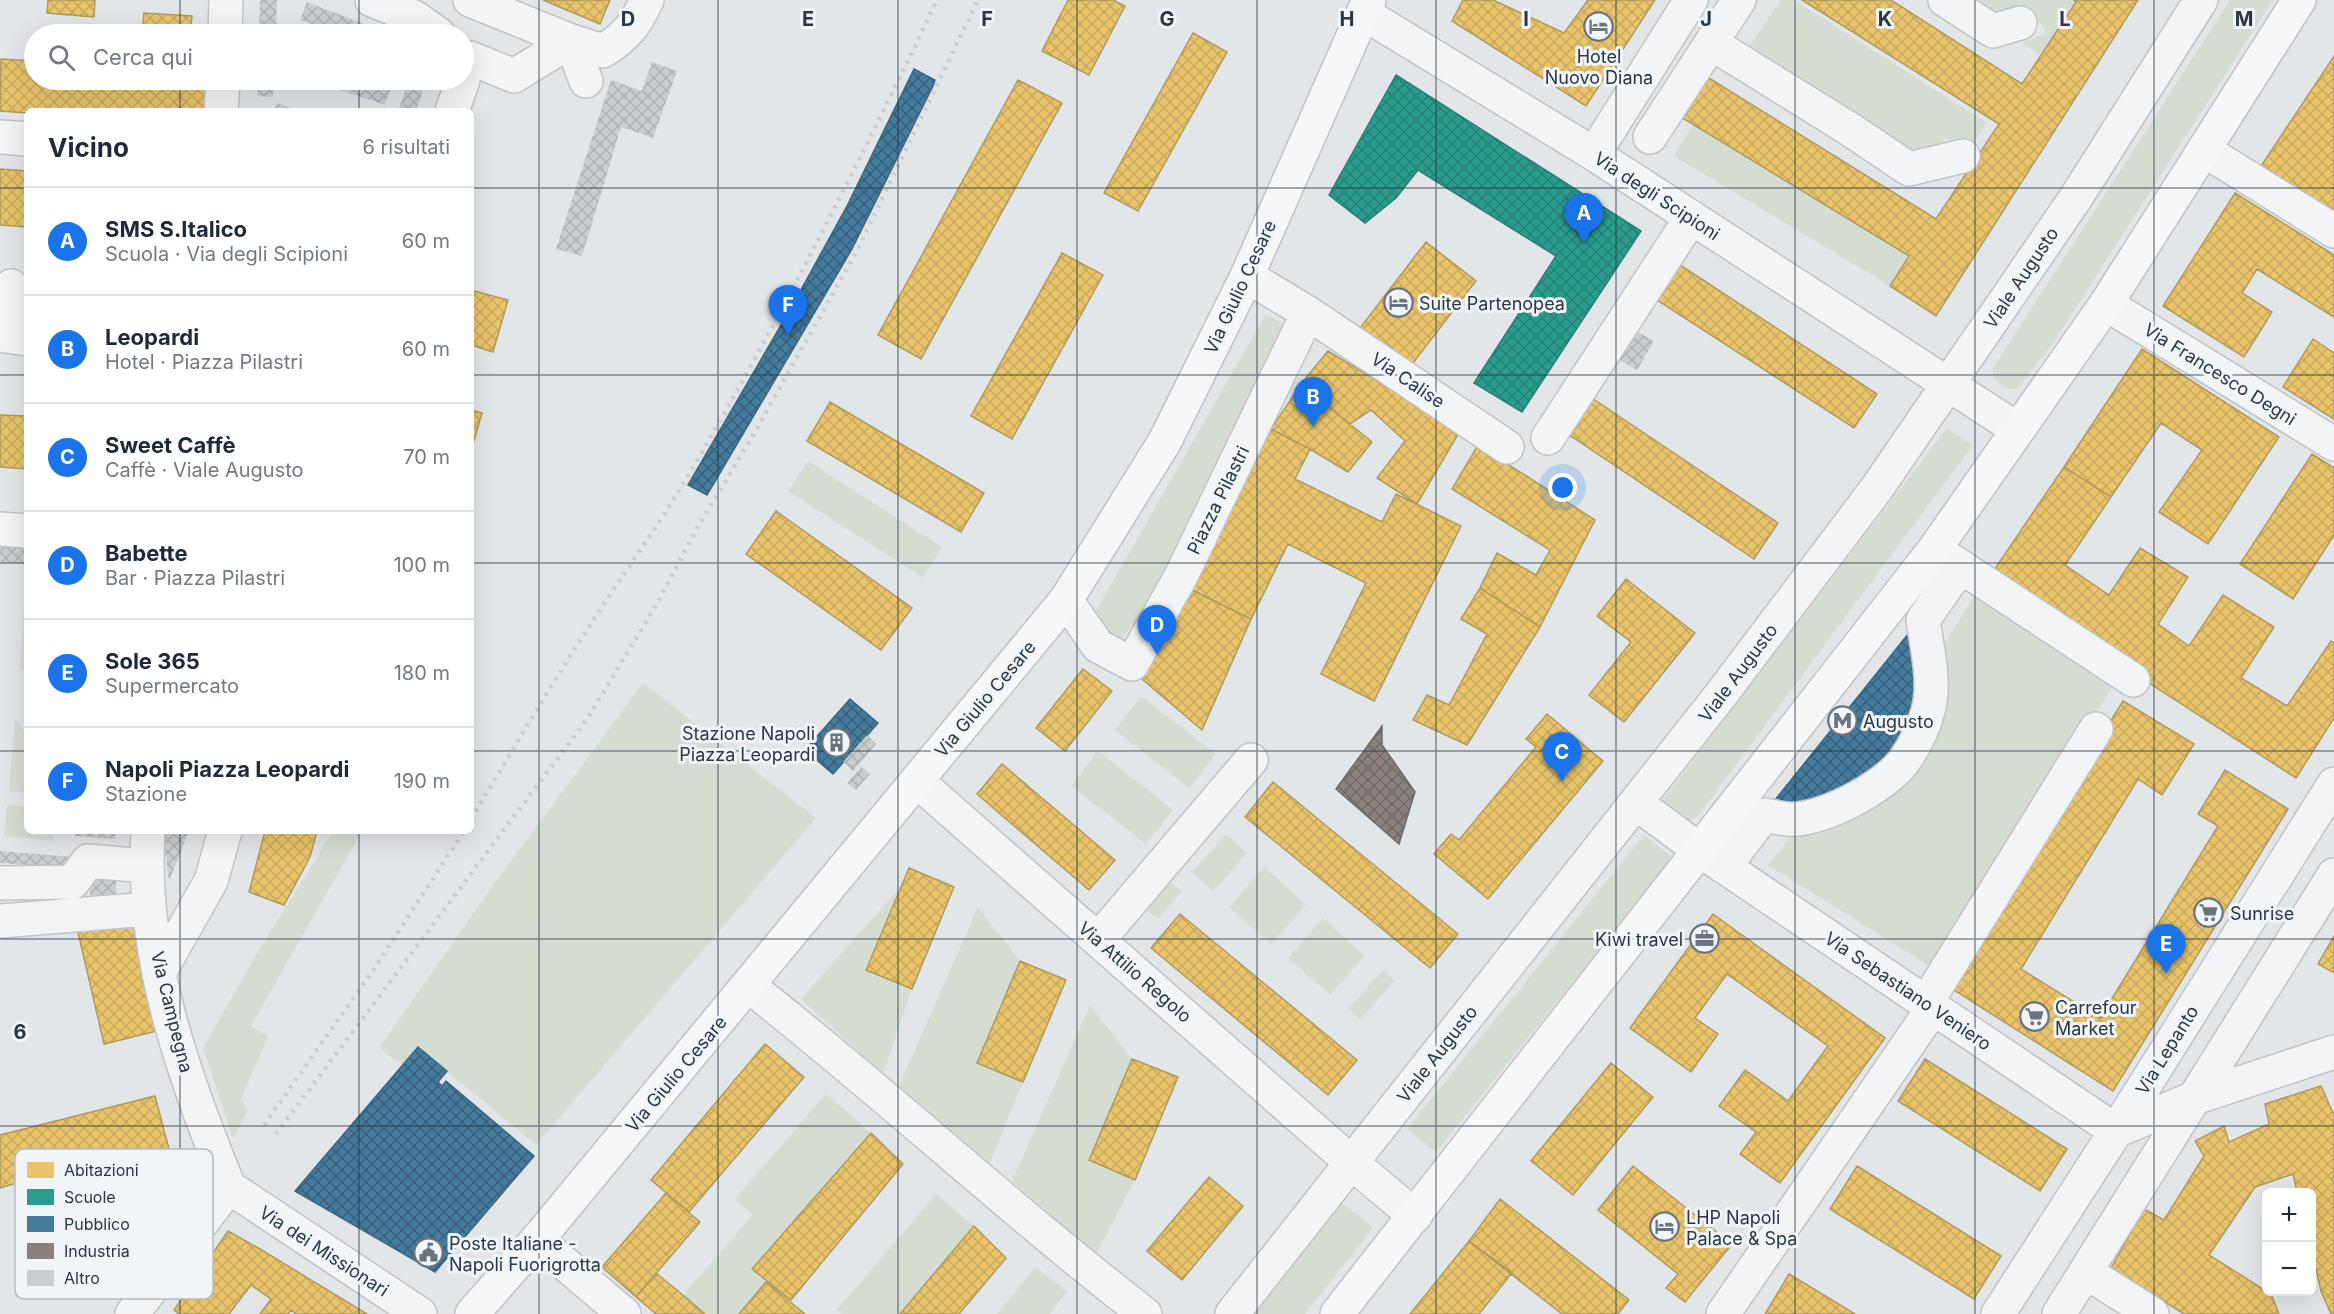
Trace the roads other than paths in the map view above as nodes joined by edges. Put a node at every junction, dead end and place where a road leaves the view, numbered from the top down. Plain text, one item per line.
1 (226, 0) edge
2 (372, 0) edge
3 (470, 0) edge
4 (647, 0) edge
5 (1691, 0) edge
6 (1739, 0) edge
7 (1944, 0) edge
8 (2201, 0) edge
9 (2299, 0) edge
10 (1366, 7) edge
11 (2020, 23) dead end
12 (225, 24) edge
13 (424, 24) edge
14 (571, 41) junction
15 (1712, 43) junction
16 (474, 69) edge
17 (586, 81) dead end
18 (222, 90) edge
19 (458, 90) edge
20 (221, 108) edge
21 (453, 108) edge
22 (0, 137) edge
23 (1650, 137) dead end
24 (24, 139) edge
25 (2204, 150) junction
26 (1594, 154) junction
27 (1963, 156) dead end
28 (1691, 218) junction
29 (2334, 231) edge
30 (1247, 276) junction
31 (13, 283) edge
32 (2106, 304) junction
33 (1308, 313) junction
34 (24, 339) edge
35 (1947, 385) junction
36 (2017, 429) junction
37 (1548, 438) dead end
38 (2334, 444) edge
39 (1507, 447) dead end
40 (0, 529) edge
41 (24, 531) edge
42 (1947, 558) junction
43 (1066, 600) junction
44 (2133, 680) dead end
45 (2096, 729) dead end
46 (1251, 760) dead end
47 (917, 781) junction
48 (2334, 784) edge
49 (1636, 803) junction
50 (148, 834) edge
51 (224, 834) edge
52 (1712, 859) junction
53 (146, 866) junction
54 (2334, 875) edge
55 (0, 883) edge
56 (148, 909) junction
57 (0, 921) edge
58 (1098, 940) junction
59 (160, 971) junction
60 (749, 986) junction
61 (1929, 1005) junction
62 (2334, 1052) edge
63 (2194, 1098) junction
64 (2116, 1131) junction
65 (1352, 1164) junction
66 (230, 1187) junction
67 (213, 1209) edge
68 (1415, 1216) junction
69 (537, 1240) junction
70 (2086, 1272) junction
71 (144, 1299) edge
72 (132, 1314) edge
73 (420, 1314) edge
74 (472, 1314) edge
75 (624, 1314) edge
76 (1145, 1314) edge
77 (1232, 1314) edge
78 (1337, 1314) edge
79 (1723, 1314) edge
80 (1998, 1314) edge
81 (2059, 1314) edge
82 (2152, 1314) edge

1 - 12 street
2 - 13 street
3 - 14 street
4 - 14 street
5 - 26 street
6 - 15 street
7 - 11 street
8 - 35 street, Viale Augusto
9 - 25 main road
10 - 26 street, Via degli Scipioni
10 - 30 main road, Via Giulio Cesare
14 - 16 street
14 - 17 street
15 - 23 street
15 - 27 street
18 - 20 street
19 - 21 street
22 - 24 street
25 - 29 street
25 - 32 main road
26 - 28 street, Via degli Scipioni
28 - 35 street, Via degli Scipioni
28 - 37 street
30 - 33 street
30 - 43 main road, Via Giulio Cesare
31 - 34 street
32 - 36 main road
32 - 38 street, Via Francesco Degni
33 - 39 street, Via Calise
33 - 43 street, Piazza Pilastri
35 - 36 street, Via degli Scipioni
35 - 49 street, Viale Augusto
36 - 42 main road
40 - 41 street
42 - 44 street
42 - 52 main road
42 - 52 street
43 - 47 main road, Via Giulio Cesare
45 - 61 street
46 - 58 street
47 - 58 street, Via Attilio Regolo
47 - 60 main road, Via Giulio Cesare
48 - 64 street, Via Lepanto
49 - 52 street, Via Sebastiano Veniero
49 - 65 street, Viale Augusto
50 - 53 street, Via Campegna
51 - 59 street
52 - 61 street, Via Sebastiano Veniero
52 - 68 main road
53 - 55 street
53 - 56 street, Via Campegna
54 - 63 street
56 - 57 street
56 - 59 street, Via Campegna
58 - 65 street, Via Attilio Regolo
59 - 66 street, Via Campegna
60 - 69 main road, Via Giulio Cesare
60 - 76 street
61 - 64 street, Via Sebastiano Veniero
61 - 79 street
62 - 63 street
63 - 64 street
63 - 70 street
64 - 80 street, Via Lepanto
65 - 68 street, Via Attilio Regolo
65 - 77 street, Viale Augusto
66 - 67 street
66 - 73 street, Via dei Missionari
68 - 78 main road
69 - 74 main road, Via Giulio Cesare
69 - 75 street
70 - 81 street
70 - 82 street
71 - 72 street

